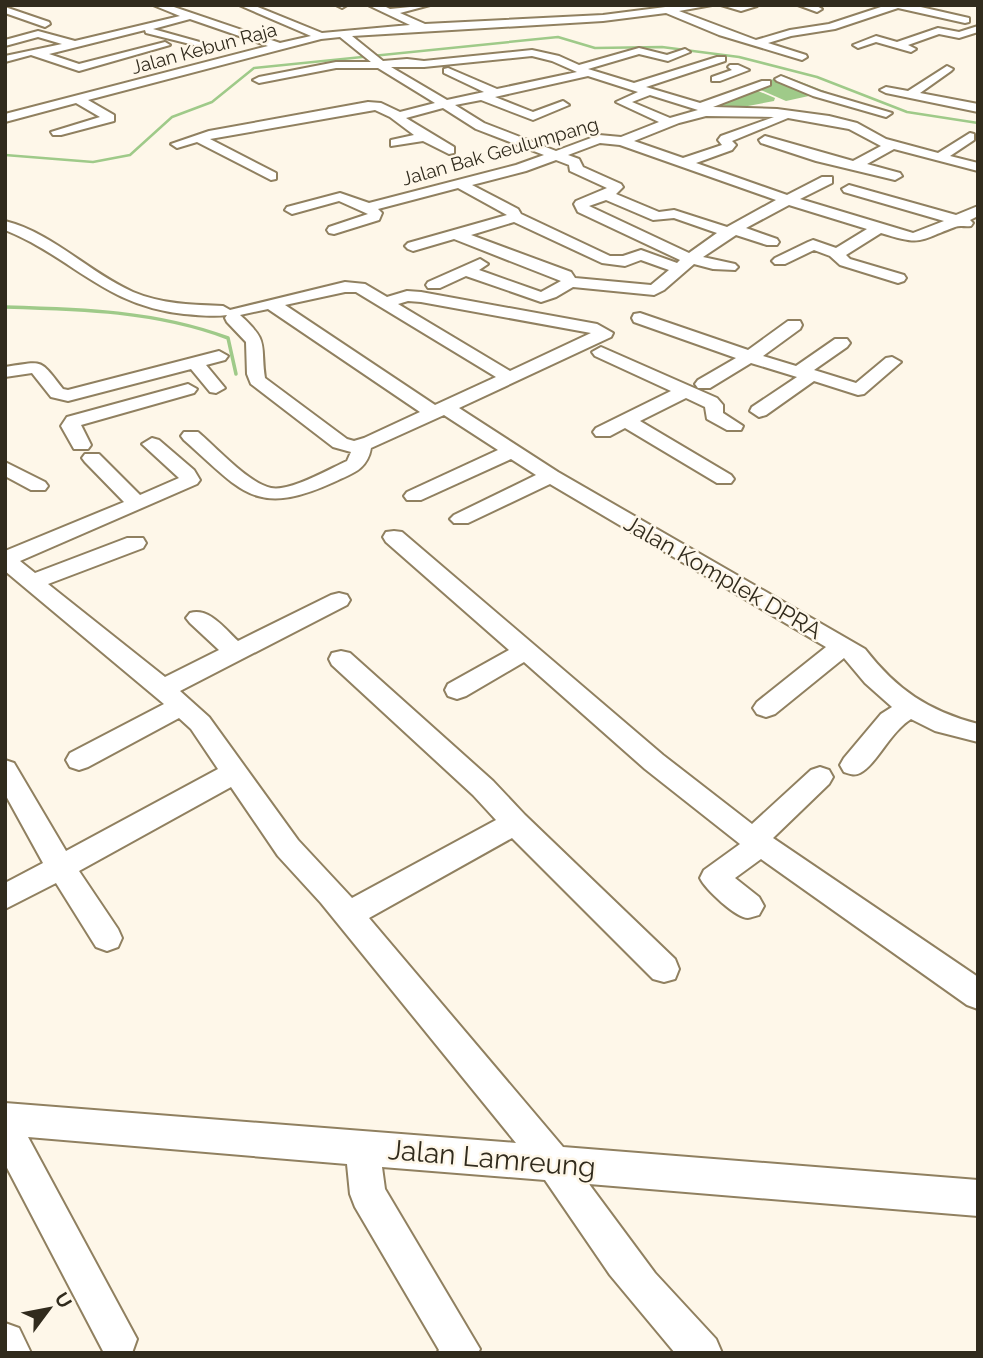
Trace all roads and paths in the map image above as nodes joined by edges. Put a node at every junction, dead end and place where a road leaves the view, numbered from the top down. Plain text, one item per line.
1 (26, 5) edge
2 (244, 5) edge
3 (373, 5) edge
4 (425, 5) edge
5 (582, 5) edge
6 (707, 5) edge
7 (726, 5) edge
8 (803, 5) edge
9 (897, 5) edge
10 (950, 5) edge
11 (752, 6) edge
12 (155, 8) edge
13 (5, 9) edge
14 (817, 9) dead end
15 (213, 11) dead end
16 (668, 11) junction
17 (390, 12) junction
18 (460, 12) dead end
19 (926, 12) junction
20 (188, 17) junction
21 (610, 18) junction
22 (377, 19) dead end
23 (320, 23) dead end
24 (978, 23) edge
25 (45, 24) dead end
26 (480, 24) junction
27 (139, 27) junction
28 (301, 27) junction
29 (422, 27) junction
30 (87, 29) dead end
31 (397, 29) junction
32 (342, 34) junction
33 (106, 35) junction
34 (321, 36) junction
35 (976, 36) edge
36 (5, 43) edge
37 (174, 43) junction
38 (757, 43) junction
39 (72, 44) junction
40 (858, 45) dead end
41 (897, 45) junction
42 (277, 46) junction
43 (551, 46) dead end
44 (210, 48) dead end
45 (109, 51) dead end
46 (390, 51) dead end
47 (532, 52) junction
48 (685, 52) dead end
49 (926, 52) dead end
50 (40, 53) junction
51 (576, 54) dead end
52 (124, 56) junction
53 (802, 57) dead end
54 (668, 58) junction
55 (5, 59) edge
56 (557, 59) junction
57 (721, 59) dead end
58 (373, 60) junction
59 (347, 66) junction
60 (79, 68) junction
61 (947, 69) dead end
62 (686, 70) junction
63 (448, 71) dead end
64 (584, 71) junction
65 (359, 74) dead end
66 (608, 77) junction
67 (716, 79) junction
68 (772, 80) junction
69 (265, 84) dead end
70 (132, 85) junction
71 (635, 87) junction
72 (745, 87) dead end
73 (515, 88) junction
74 (493, 92) junction
75 (648, 92) junction
76 (817, 94) junction
77 (480, 95) junction
78 (77, 99) junction
79 (5, 100) edge
80 (445, 104) junction
81 (563, 105) junction
82 (791, 106) junction
83 (701, 107) junction
84 (978, 108) edge
85 (29, 111) junction
86 (266, 111) dead end
87 (578, 111) dead end
88 (717, 112) junction
89 (886, 113) dead end
90 (398, 116) junction
91 (509, 116) dead end
92 (5, 118) edge
93 (284, 122) junction
94 (670, 122) junction
95 (853, 126) junction
96 (490, 130) junction
97 (57, 132) dead end
98 (425, 137) junction
99 (970, 137) dead end
100 (199, 138) junction
101 (817, 139) dead end
102 (765, 140) dead end
103 (622, 141) junction
104 (892, 141) junction
105 (396, 142) dead end
106 (177, 144) dead end
107 (449, 150) dead end
108 (556, 157) junction
109 (940, 157) junction
110 (685, 162) junction
111 (855, 165) junction
112 (978, 167) edge
113 (271, 176) dead end
114 (895, 176) dead end
115 (827, 180) dead end
116 (461, 184) junction
117 (849, 189) dead end
118 (607, 195) junction
119 (786, 198) junction
120 (369, 207) junction
121 (292, 210) dead end
122 (978, 210) edge
123 (515, 217) junction
124 (958, 220) junction
125 (438, 222) dead end
126 (5, 227) edge
127 (879, 228) junction
128 (978, 228) edge
129 (334, 230) dead end
130 (733, 232) junction
131 (455, 235) junction
132 (772, 242) dead end
133 (413, 246) dead end
134 (503, 253) junction
135 (838, 254) junction
136 (692, 258) junction
137 (780, 261) dead end
138 (730, 267) dead end
139 (679, 269) junction
140 (465, 271) junction
141 (898, 278) dead end
142 (570, 282) junction
143 (434, 285) dead end
144 (657, 289) junction
145 (383, 303) junction
146 (273, 305) junction
147 (229, 314) junction
148 (794, 325) dead end
149 (631, 329) junction
150 (841, 343) dead end
151 (593, 349) junction
152 (219, 356) dead end
153 (750, 357) junction
154 (195, 362) junction
155 (892, 362) dead end
156 (9, 366) edge
157 (805, 374) junction
158 (511, 379) junction
159 (695, 387) junction
160 (216, 388) dead end
161 (188, 389) dead end
162 (64, 396) junction
163 (759, 411) dead end
164 (448, 413) junction
165 (74, 421) junction
166 (625, 421) junction
167 (734, 426) dead end
168 (603, 432) dead end
169 (191, 436) dead end
170 (152, 444) dead end
171 (362, 445) junction
172 (512, 451) junction
173 (5, 468) edge
174 (551, 476) junction
175 (724, 479) dead end
176 (38, 486) dead end
177 (414, 496) dead end
178 (138, 504) junction
179 (461, 519) dead end
180 (394, 537) dead end
181 (135, 543) dead end
182 (14, 572) edge
183 (339, 600) dead end
184 (198, 618) dead end
185 (843, 646) junction
186 (527, 650) junction
187 (237, 653) junction
188 (341, 659) dead end
189 (457, 690) dead end
190 (172, 697) junction
191 (766, 708) dead end
192 (910, 708) junction
193 (978, 733) edge
194 (79, 760) dead end
195 (853, 765) dead end
196 (5, 770) edge
197 (236, 772) junction
198 (820, 777) dead end
199 (515, 823) junction
200 (757, 841) junction
201 (61, 868) junction
202 (5, 897) edge
203 (749, 906) dead end
204 (348, 915) junction
205 (107, 938) dead end
206 (664, 970) dead end
207 (978, 995) edge
208 (5, 1119) edge
209 (5, 1129) edge
210 (362, 1147) junction
211 (554, 1163) junction
212 (978, 1198) edge
213 (118, 1339) dead end
214 (5, 1342) edge
215 (11, 1353) edge
216 (457, 1353) edge
217 (702, 1353) edge

1 - 13 street
2 - 28 street
3 - 17 street
4 - 17 street
5 - 21 street
6 - 16 street, Jalan Kebun Raja
7 - 11 street
8 - 14 street
9 - 19 street
9 - 38 street
10 - 19 street
12 - 20 street
13 - 25 street
15 - 20 street
16 - 21 street, Jalan Kebun Raja
16 - 38 street
17 - 29 street
18 - 26 street
19 - 24 street
20 - 27 street
20 - 42 street
21 - 26 street, Jalan Kebun Raja
22 - 31 street
23 - 28 street
26 - 29 street, Jalan Kebun Raja
27 - 33 street
27 - 37 street
28 - 34 street
29 - 31 street, Jalan Kebun Raja
30 - 33 street
31 - 32 street, Jalan Kebun Raja
32 - 34 street, Jalan Kebun Raja
32 - 58 street
33 - 39 street
34 - 42 street, Jalan Kebun Raja
35 - 41 street
36 - 39 street
37 - 44 street
37 - 52 street
38 - 53 street
39 - 50 street
40 - 41 street
41 - 49 street
42 - 70 street, Jalan Kebun Raja
43 - 47 street
45 - 52 street
46 - 58 street
47 - 56 street
47 - 58 street
48 - 54 street
50 - 55 street
50 - 60 street
51 - 56 street
52 - 60 street
54 - 64 street
54 - 66 street
56 - 64 street
57 - 62 street
58 - 59 street
58 - 80 street
59 - 65 street
59 - 69 street
60 - 70 street
61 - 84 street
62 - 67 street
62 - 71 street
63 - 74 street
64 - 66 street
64 - 73 street
66 - 71 street
67 - 68 street
67 - 72 street
68 - 76 street
68 - 83 street
70 - 78 street, Jalan Kebun Raja
71 - 75 street
73 - 74 street
73 - 81 street
74 - 77 street
75 - 83 street
75 - 94 street
76 - 82 street
76 - 89 street
77 - 80 street
77 - 81 street
78 - 85 street, Jalan Kebun Raja
78 - 97 street
79 - 85 street
80 - 90 street
80 - 96 street
81 - 87 street
82 - 88 street, Jalan Bak Geulumpang
82 - 95 street, Jalan Bak Geulumpang
82 - 110 street
83 - 88 street
85 - 92 street, Jalan Kebun Raja
86 - 93 street
88 - 94 street, Jalan Bak Geulumpang
90 - 93 street
90 - 98 street
91 - 96 street
93 - 100 street
94 - 103 street, Jalan Bak Geulumpang
95 - 101 street
95 - 104 street, Jalan Bak Geulumpang
96 - 108 street
98 - 105 street
98 - 107 street
99 - 109 street
100 - 106 street
100 - 113 street
102 - 111 street
103 - 108 street, Jalan Bak Geulumpang
103 - 110 street
104 - 109 street, Jalan Bak Geulumpang
104 - 111 street
108 - 116 street, Jalan Bak Geulumpang
108 - 118 street
109 - 112 street, Jalan Bak Geulumpang
110 - 119 street
111 - 114 street
115 - 119 street
116 - 120 street, Jalan Bak Geulumpang
116 - 123 street
117 - 124 street
118 - 130 street
118 - 136 street
119 - 127 street
119 - 130 street
120 - 121 street
120 - 129 street
122 - 124 street
123 - 131 street
123 - 139 street
124 - 127 street
124 - 128 street
125 - 131 street
126 - 147 street
127 - 135 street
130 - 132 street
130 - 136 street
131 - 133 street
131 - 134 street
134 - 140 street
134 - 142 street
135 - 137 street
135 - 141 street
136 - 138 street
136 - 139 street
139 - 144 street
140 - 142 street
140 - 143 street
142 - 144 street
144 - 149 street
145 - 146 street
145 - 151 street
145 - 158 street
146 - 147 street
146 - 164 street, Jalan Komplek DPRA
147 - 171 street
148 - 153 street
149 - 151 street
149 - 153 street
150 - 157 street
151 - 158 street
151 - 159 street
151 - 164 street
152 - 154 street
153 - 157 street
153 - 159 street
154 - 160 street
154 - 162 street
155 - 157 street
156 - 162 street
157 - 163 street
158 - 164 street
159 - 166 street
159 - 167 street
161 - 165 street
162 - 165 street
164 - 171 street
164 - 172 street, Jalan Komplek DPRA
165 - 178 street
166 - 168 street
166 - 175 street
169 - 171 street
170 - 178 street
172 - 174 street, Jalan Komplek DPRA
172 - 177 street
173 - 176 street
174 - 179 street
174 - 185 street, Jalan Komplek DPRA
178 - 182 street
180 - 186 street
181 - 182 street
182 - 190 street
183 - 187 street
184 - 187 street
185 - 191 street
185 - 192 street, Jalan Komplek DPRA
186 - 189 street
186 - 200 street
187 - 190 street
188 - 199 street
190 - 194 street
190 - 197 street
192 - 193 street, Jalan Komplek DPRA
192 - 195 street
196 - 201 street
197 - 201 street
197 - 204 street
198 - 200 street
199 - 204 street
199 - 206 street
200 - 203 street
200 - 207 street
201 - 202 street
201 - 205 street
204 - 211 street
208 - 210 street, Jalan Lamreung
209 - 213 street
210 - 211 street, Jalan Lamreung
210 - 216 street
211 - 212 street, Jalan Lamreung
211 - 217 street
214 - 215 street

